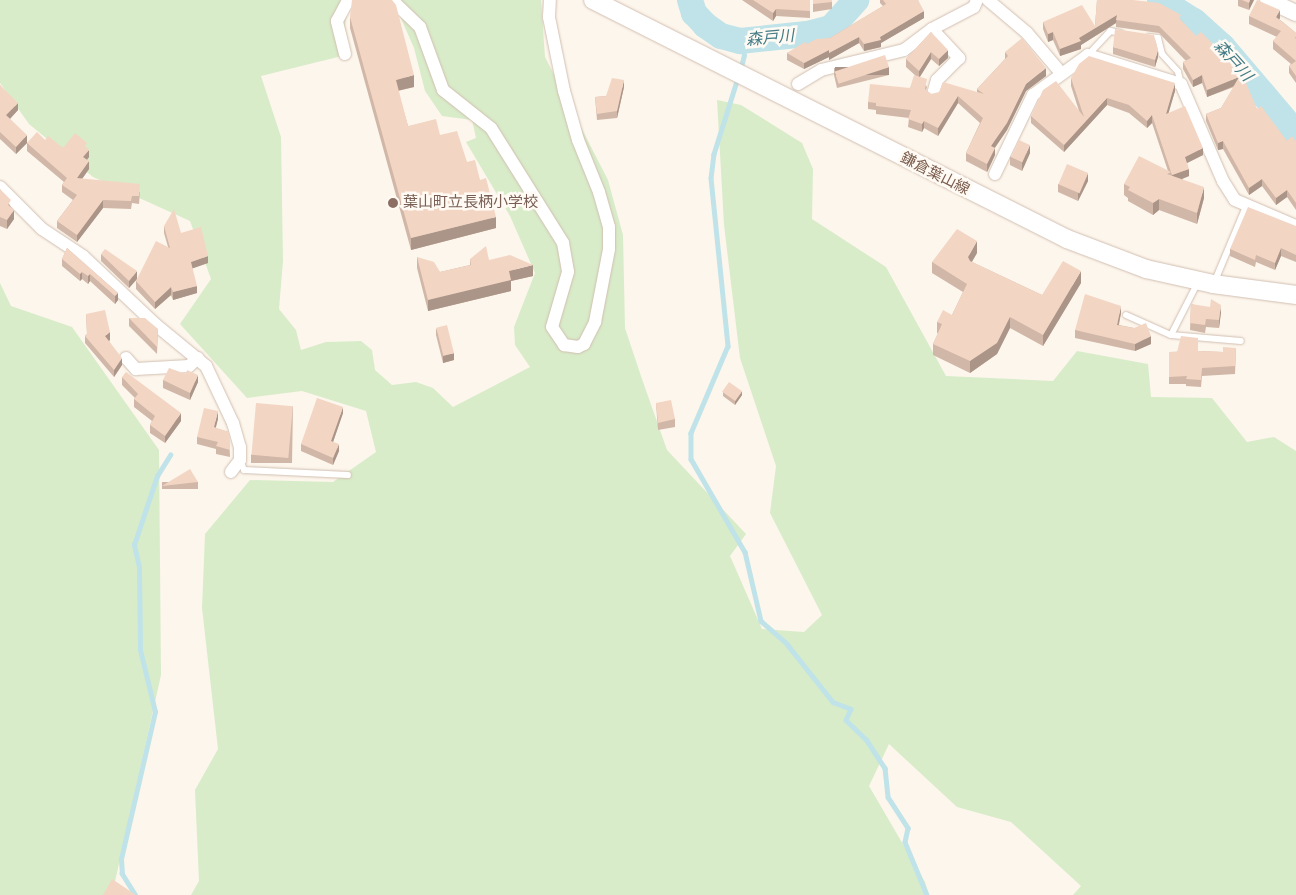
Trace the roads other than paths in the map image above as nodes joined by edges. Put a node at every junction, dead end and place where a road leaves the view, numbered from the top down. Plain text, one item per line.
1 (348, 0) edge
2 (392, 0) edge
3 (550, 0) edge
4 (593, 0) edge
5 (977, 0) edge
6 (988, 0) edge
7 (1268, 0) edge
8 (1296, 14) edge
9 (932, 29) junction
10 (1129, 34) edge
11 (1138, 36) edge
12 (345, 54) dead end
13 (1088, 55) junction
14 (1061, 73) junction
15 (798, 84) dead end
16 (1181, 84) junction
17 (933, 94) edge
18 (995, 174) dead end
19 (0, 187) edge
20 (1246, 204) junction
21 (1296, 226) edge
22 (1206, 283) junction
23 (1296, 295) edge
24 (1126, 315) dead end
25 (1172, 335) junction
26 (1241, 340) dead end
27 (126, 358) dead end
28 (198, 358) junction
29 (240, 460) junction
30 (231, 472) dead end
31 (348, 475) dead end

1 - 12 street
2 - 3 street
4 - 22 main road, 鎌倉葉山線
5 - 9 street
6 - 14 street
7 - 8 street
9 - 15 street
9 - 17 street
10 - 13 lane
11 - 16 lane
13 - 14 street
13 - 16 street
14 - 18 street
16 - 20 street
19 - 28 street
20 - 21 street
20 - 22 lane
22 - 23 main road, 鎌倉葉山線
22 - 25 lane
24 - 25 lane
25 - 26 lane
27 - 28 street
28 - 29 street
29 - 30 street
29 - 31 lane

